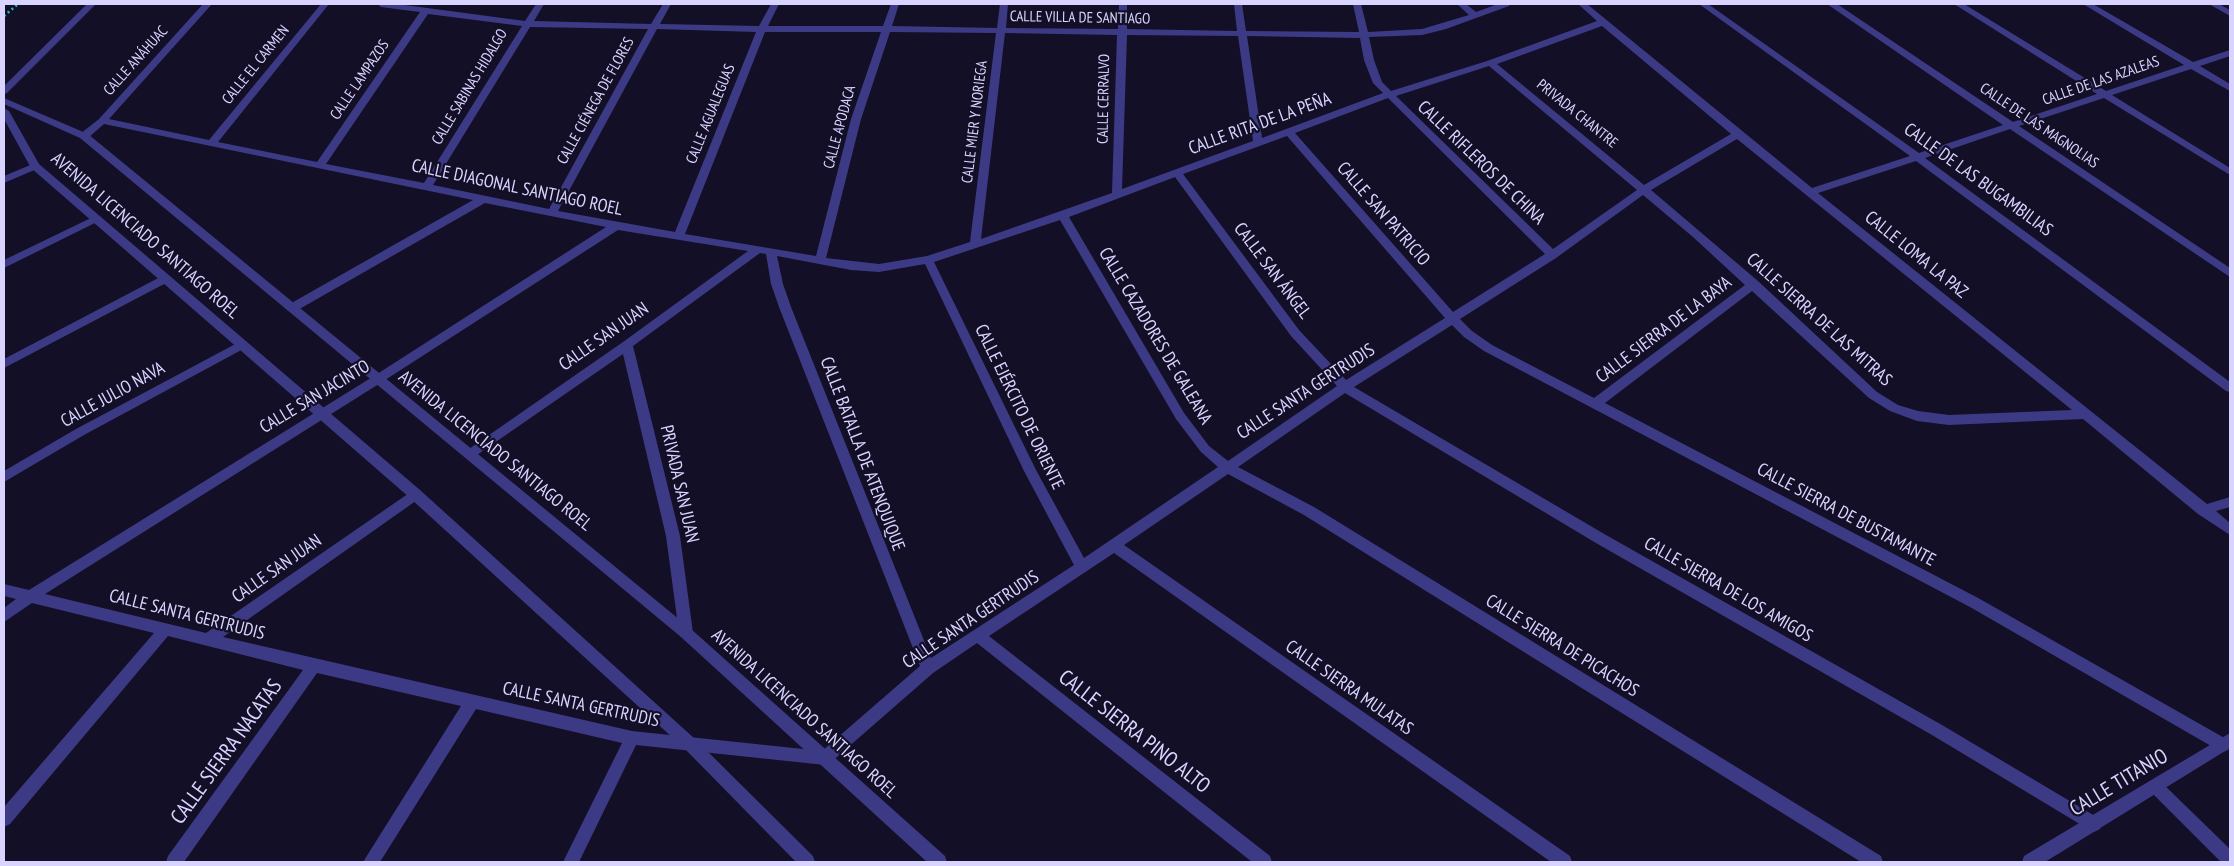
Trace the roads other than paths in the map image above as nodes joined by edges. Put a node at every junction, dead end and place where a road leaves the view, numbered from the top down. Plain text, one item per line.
1 (92, 4) edge
2 (208, 4) edge
3 (325, 4) edge
4 (381, 4) edge
5 (540, 4) edge
6 (666, 4) edge
7 (775, 4) edge
8 (895, 4) edge
9 (1004, 4) edge
10 (1123, 4) edge
11 (1238, 4) edge
12 (1357, 4) edge
13 (1461, 4) edge
14 (1506, 4) edge
15 (1582, 4) edge
16 (1704, 4) edge
17 (1831, 4) edge
18 (1958, 4) edge
19 (2087, 4) edge
20 (2213, 4) edge
21 (426, 11) junction
22 (2230, 13) edge
23 (1476, 16) junction
24 (1604, 22) junction
25 (526, 24) junction
26 (653, 27) junction
27 (762, 29) junction
28 (886, 29) junction
29 (1001, 31) junction
30 (1120, 32) junction
31 (1241, 34) junction
32 (1364, 36) junction
33 (2230, 53) edge
34 (1490, 63) junction
35 (2192, 66) junction
36 (2230, 88) edge
37 (4, 90) edge
38 (1388, 95) junction
39 (2104, 95) junction
40 (4, 101) edge
41 (4, 111) edge
42 (102, 121) junction
43 (2012, 126) junction
44 (1288, 131) junction
45 (1738, 134) junction
46 (84, 136) junction
47 (1258, 142) junction
48 (211, 144) junction
49 (1918, 157) junction
50 (35, 166) junction
51 (319, 166) junction
52 (1176, 172) junction
53 (2230, 172) edge
54 (4, 180) edge
55 (426, 187) junction
56 (1645, 190) junction
57 (1811, 192) junction
58 (1117, 194) junction
59 (483, 199) junction
60 (552, 212) junction
61 (1063, 215) junction
62 (95, 219) junction
63 (616, 226) junction
64 (678, 237) junction
65 (974, 243) junction
66 (765, 250) junction
67 (1552, 255) junction
68 (820, 260) junction
69 (928, 260) junction
70 (4, 264) edge
71 (2230, 273) edge
72 (164, 279) junction
73 (1754, 284) junction
74 (292, 308) junction
75 (1453, 320) junction
76 (241, 345) junction
77 (626, 345) junction
78 (4, 364) edge
79 (378, 379) junction
80 (1345, 387) junction
81 (2230, 388) edge
82 (1594, 405) junction
83 (320, 413) junction
84 (2084, 414) junction
85 (470, 454) junction
86 (1227, 466) junction
87 (4, 476) edge
88 (415, 494) junction
89 (2230, 502) edge
90 (2203, 510) junction
91 (2230, 530) edge
92 (1113, 545) junction
93 (1082, 567) junction
94 (4, 590) edge
95 (31, 596) junction
96 (4, 616) edge
97 (166, 629) junction
98 (686, 633) junction
99 (978, 635) junction
100 (209, 639) junction
101 (314, 666) junction
102 (928, 668) junction
103 (473, 701) junction
104 (632, 738) junction
105 (2226, 743) edge
106 (690, 744) junction
107 (825, 758) junction
108 (2155, 786) junction
109 (4, 820) edge
110 (2094, 824) junction
111 (2230, 860) edge
112 (174, 862) edge
113 (371, 862) edge
114 (571, 862) edge
115 (807, 862) edge
116 (939, 862) edge
117 (1264, 862) edge
118 (1564, 862) edge
119 (1875, 862) edge
120 (2030, 862) edge

1 - 37 street
2 - 42 street, CALLE ANÁHUAC
3 - 48 street, CALLE EL CARMEN
4 - 21 street, CALLE VILLA DE SANTIAGO
5 - 25 street, CALLE SABINAS HIDALGO
6 - 26 street, CALLE CIÉNEGA DE FLORES
7 - 27 street, CALLE AGUALEGUAS
8 - 28 street, CALLE APODACA
9 - 29 street, CALLE MIER Y NORIEGA
10 - 30 street, CALLE CERRALVO
11 - 31 street
12 - 32 street, CALLE RIFLEROS DE CHINA
13 - 23 street
14 - 23 street, CALLE VILLA DE SANTIAGO
15 - 24 street, CALLE LOMA LA PAZ
16 - 49 street, CALLE DE LAS BUGAMBILIAS
17 - 43 street, CALLE DE LAS MAGNOLIAS
18 - 39 street
19 - 35 street
20 - 22 street
21 - 25 street, CALLE VILLA DE SANTIAGO
21 - 51 street, CALLE LAMPAZOS
23 - 32 street, CALLE VILLA DE SANTIAGO
24 - 34 street, CALLE RITA DE LA PEÑA
24 - 45 street, CALLE LOMA LA PAZ
25 - 26 street, CALLE VILLA DE SANTIAGO
25 - 55 street, CALLE SABINAS HIDALGO
26 - 27 street, CALLE VILLA DE SANTIAGO
26 - 60 street, CALLE CIÉNEGA DE FLORES
27 - 28 street, CALLE VILLA DE SANTIAGO
27 - 64 street, CALLE AGUALEGUAS
28 - 29 street, CALLE VILLA DE SANTIAGO
28 - 68 street, CALLE APODACA
29 - 30 street, CALLE VILLA DE SANTIAGO
29 - 65 street, CALLE MIER Y NORIEGA
30 - 31 street, CALLE VILLA DE SANTIAGO
30 - 58 street, CALLE CERRALVO
31 - 32 street, CALLE VILLA DE SANTIAGO
31 - 47 street
32 - 38 street, CALLE RIFLEROS DE CHINA
33 - 35 street, CALLE DE LAS AZALEAS
34 - 38 street, CALLE RITA DE LA PEÑA
34 - 56 street, PRIVADA CHANTRE
35 - 36 street
35 - 39 street, CALLE DE LAS AZALEAS
38 - 44 street, CALLE RITA DE LA PEÑA
38 - 67 street, CALLE RIFLEROS DE CHINA
39 - 43 street, CALLE DE LAS AZALEAS
39 - 53 street
40 - 46 street, AVENIDA LICENCIADO SANTIAGO ROEL
41 - 50 street, AVENIDA LICENCIADO SANTIAGO ROEL
42 - 46 street, CALLE ANÁHUAC
42 - 48 street, CALLE DIAGONAL SANTIAGO ROEL
43 - 49 street, CALLE DE LAS AZALEAS
43 - 71 street, CALLE DE LAS MAGNOLIAS
44 - 47 street, CALLE RITA DE LA PEÑA
44 - 75 street, CALLE SAN PATRICIO
45 - 56 street, CALLE SANTA GERTRUDIS
45 - 57 street, CALLE LOMA LA PAZ
46 - 74 street, AVENIDA LICENCIADO SANTIAGO ROEL
47 - 52 street, CALLE RITA DE LA PEÑA
48 - 51 street, CALLE DIAGONAL SANTIAGO ROEL
49 - 57 street, CALLE DE LAS AZALEAS
49 - 81 street, CALLE DE LAS BUGAMBILIAS
50 - 54 street
50 - 62 street, AVENIDA LICENCIADO SANTIAGO ROEL
51 - 55 street, CALLE DIAGONAL SANTIAGO ROEL
52 - 58 street, CALLE RITA DE LA PEÑA
52 - 80 street, CALLE SAN ÁNGEL
55 - 59 street, CALLE DIAGONAL SANTIAGO ROEL
56 - 67 street, CALLE SANTA GERTRUDIS
56 - 73 street, CALLE SIERRA DE LAS MITRAS
57 - 84 street, CALLE LOMA LA PAZ
58 - 61 street, CALLE RITA DE LA PEÑA
59 - 60 street, CALLE DIAGONAL SANTIAGO ROEL
59 - 74 street
60 - 63 street, CALLE DIAGONAL SANTIAGO ROEL
61 - 65 street, CALLE RITA DE LA PEÑA
61 - 86 street, CALLE CAZADORES DE GALEANA
62 - 70 street
62 - 72 street, AVENIDA LICENCIADO SANTIAGO ROEL
63 - 64 street, CALLE DIAGONAL SANTIAGO ROEL
63 - 79 street, CALLE SAN JACINTO
64 - 66 street, CALLE DIAGONAL SANTIAGO ROEL
65 - 69 street, CALLE RITA DE LA PEÑA
66 - 68 street, CALLE DIAGONAL SANTIAGO ROEL
66 - 77 street, CALLE SAN JUAN
66 - 102 street, CALLE BATALLA DE ATENQUIQUE
67 - 75 street, CALLE SANTA GERTRUDIS
68 - 69 street, CALLE DIAGONAL SANTIAGO ROEL
69 - 93 street, CALLE EJÉRCITO DE ORIENTE
72 - 76 street, AVENIDA LICENCIADO SANTIAGO ROEL
72 - 78 street
73 - 82 street, CALLE SIERRA DE LA BAYA
73 - 84 street, CALLE SIERRA DE LAS MITRAS
74 - 79 street, AVENIDA LICENCIADO SANTIAGO ROEL
75 - 80 street, CALLE SANTA GERTRUDIS
75 - 82 street, CALLE SIERRA DE BUSTAMANTE
76 - 83 street, AVENIDA LICENCIADO SANTIAGO ROEL
76 - 87 street, CALLE JULIO NAVA
77 - 85 street, CALLE SAN JUAN
77 - 98 street, PRIVADA SAN JUAN
79 - 83 street, CALLE SAN JACINTO
79 - 85 street, AVENIDA LICENCIADO SANTIAGO ROEL
80 - 86 street, CALLE SANTA GERTRUDIS
80 - 110 street, CALLE SIERRA DE LOS AMIGOS
82 - 105 street, CALLE SIERRA DE BUSTAMANTE
83 - 88 street, AVENIDA LICENCIADO SANTIAGO ROEL
83 - 95 street, CALLE SAN JACINTO
84 - 90 street, CALLE LOMA LA PAZ
85 - 98 street, AVENIDA LICENCIADO SANTIAGO ROEL
86 - 92 street, CALLE SANTA GERTRUDIS
86 - 119 street, CALLE SIERRA DE PICACHOS
88 - 100 street, CALLE SAN JUAN
88 - 106 street, AVENIDA LICENCIADO SANTIAGO ROEL
89 - 90 street
90 - 91 street, CALLE LOMA LA PAZ
92 - 93 street, CALLE SANTA GERTRUDIS
92 - 118 street, CALLE SIERRA MULATAS
93 - 99 street, CALLE SANTA GERTRUDIS
94 - 95 street, CALLE SANTA GERTRUDIS
95 - 96 street, CALLE SAN JACINTO
95 - 97 street, CALLE SANTA GERTRUDIS
97 - 100 street, CALLE SANTA GERTRUDIS
97 - 109 street
98 - 107 street, AVENIDA LICENCIADO SANTIAGO ROEL
99 - 102 street, CALLE SANTA GERTRUDIS
99 - 117 street, CALLE SIERRA PINO ALTO
100 - 101 street, CALLE SANTA GERTRUDIS
101 - 103 street, CALLE SANTA GERTRUDIS
101 - 112 street, CALLE SIERRA NACATAS
102 - 107 street, CALLE SANTA GERTRUDIS
103 - 104 street, CALLE SANTA GERTRUDIS
103 - 113 street
104 - 106 street, CALLE SANTA GERTRUDIS
104 - 114 street
105 - 108 street, CALLE TITANIO
106 - 107 street, CALLE SANTA GERTRUDIS
106 - 115 street, AVENIDA LICENCIADO SANTIAGO ROEL
107 - 116 street, AVENIDA LICENCIADO SANTIAGO ROEL
108 - 110 street, CALLE TITANIO
108 - 111 street
110 - 120 street, CALLE TITANIO

